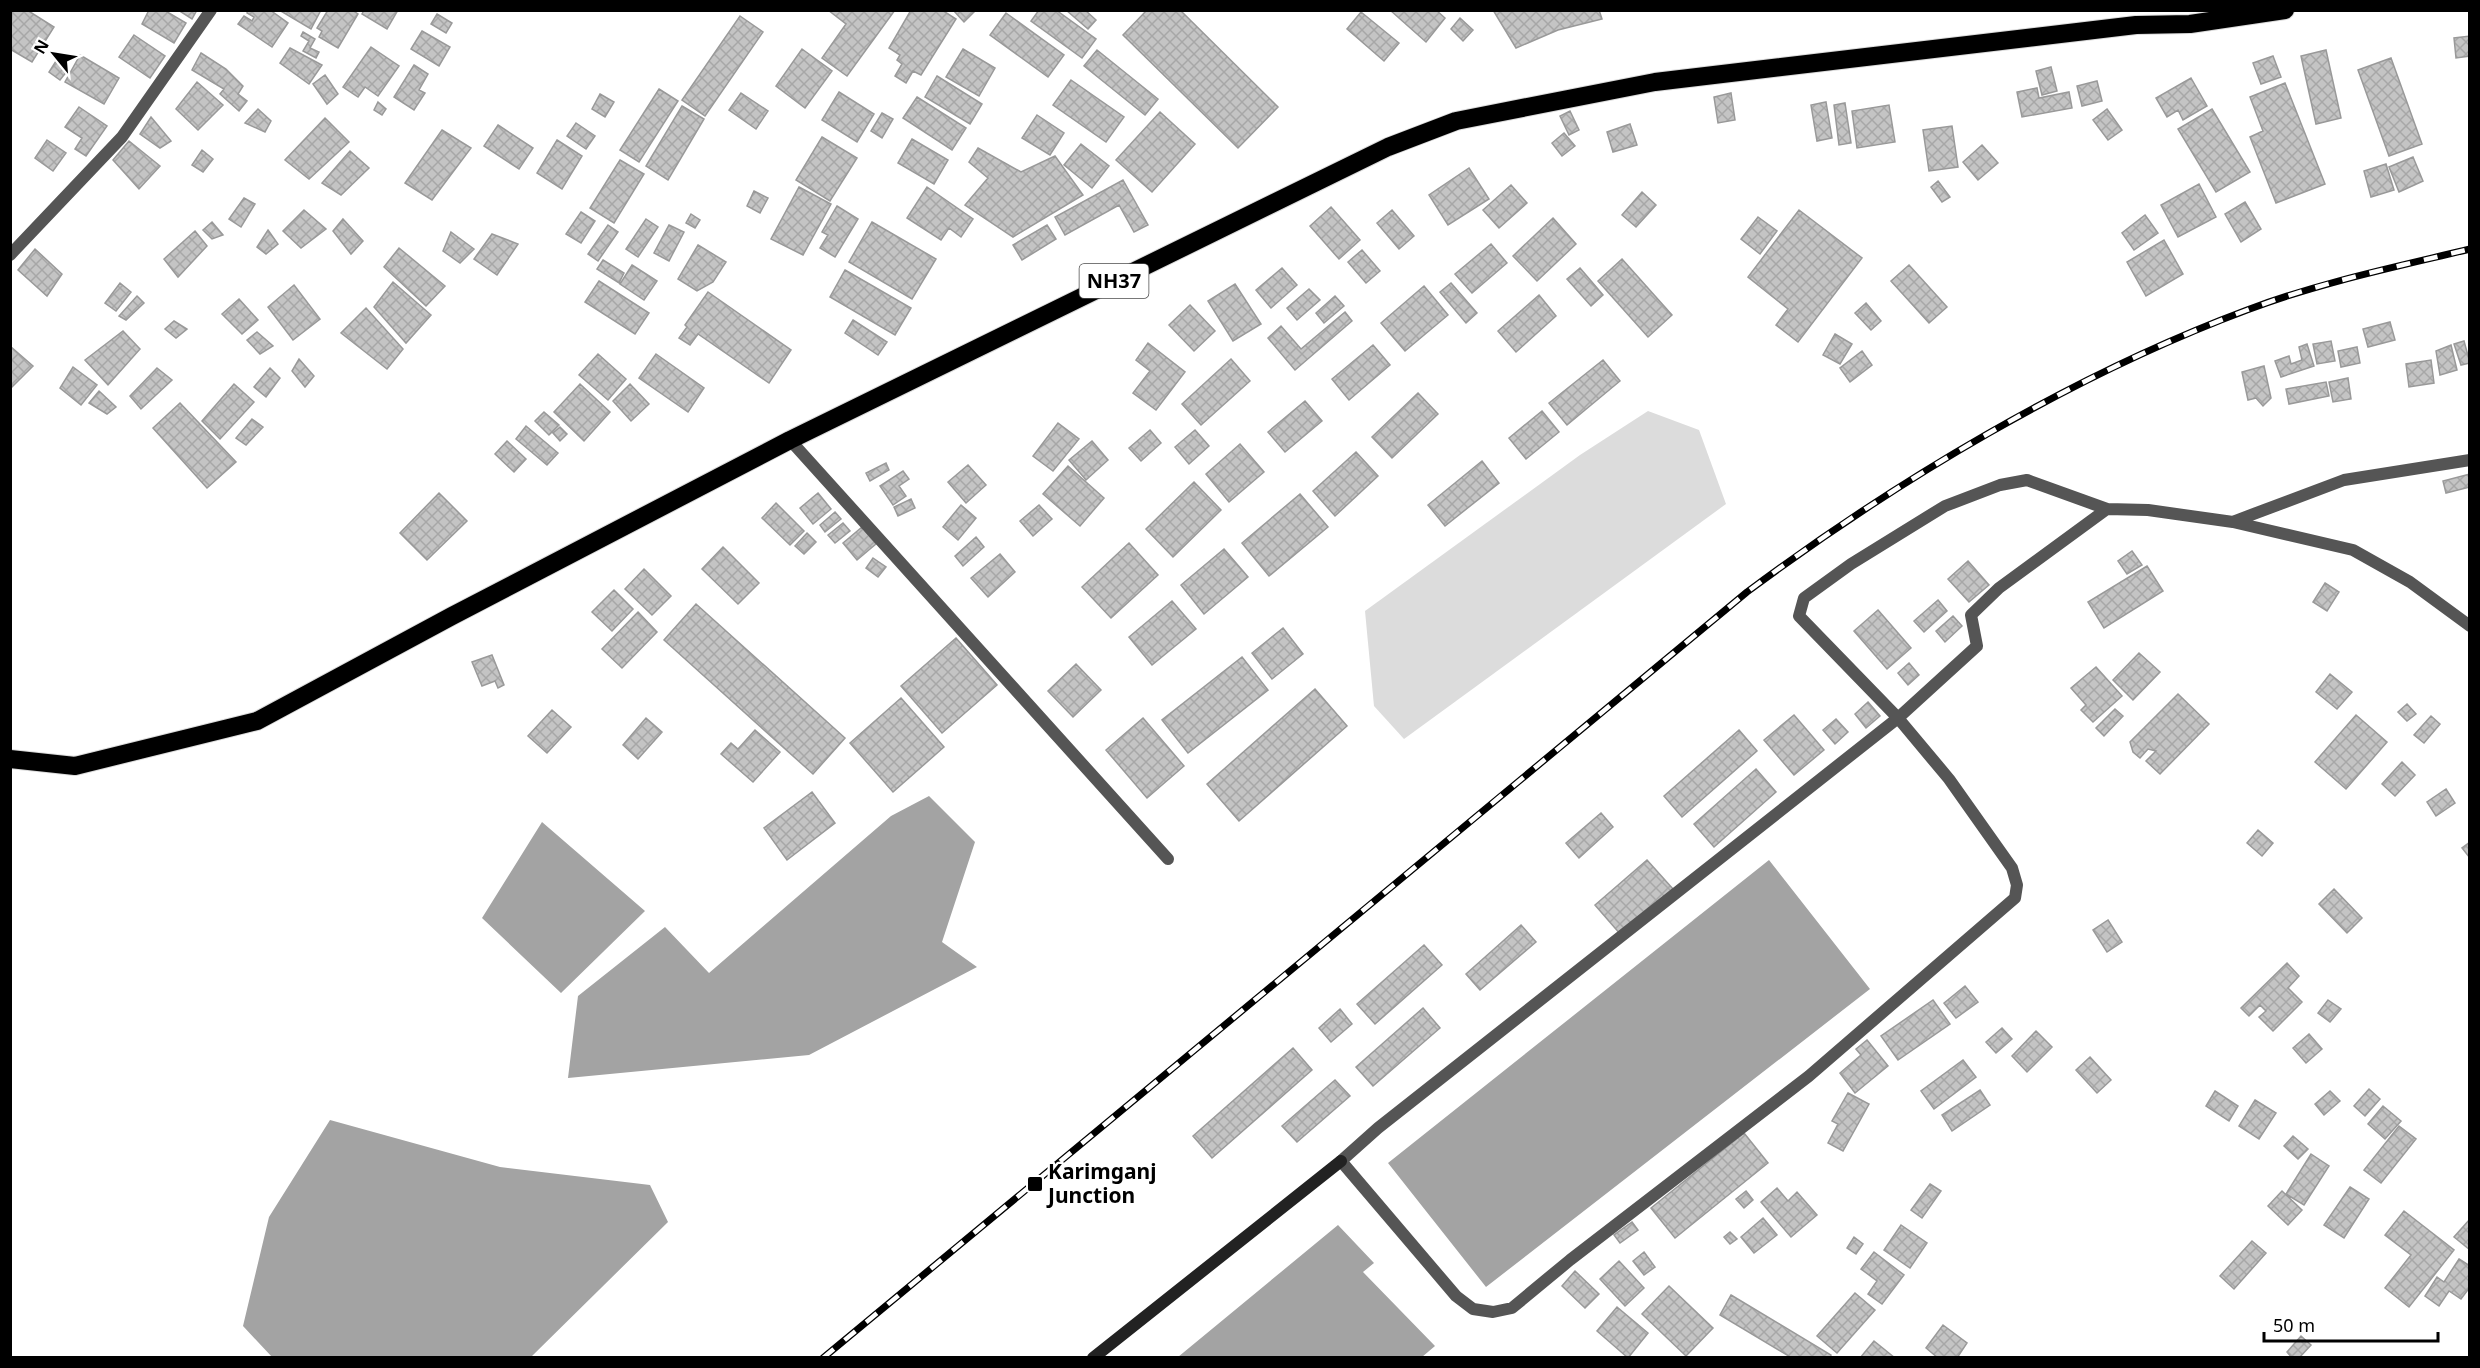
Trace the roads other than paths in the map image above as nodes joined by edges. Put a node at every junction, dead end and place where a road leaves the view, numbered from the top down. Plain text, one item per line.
1 (211, 10) edge
2 (2285, 10) edge
3 (10, 255) edge
4 (790, 441) junction
5 (2469, 460) edge
6 (2108, 509) junction
7 (2234, 522) junction
8 (2469, 626) edge
9 (1898, 718) junction
10 (10, 759) edge
11 (1168, 859) dead end
12 (1341, 1161) junction
13 (1093, 1358) edge

1 - 3 street
2 - 4 highway, NH37
4 - 10 highway, NH37
4 - 11 street
5 - 7 street
6 - 7 street
6 - 9 street
6 - 9 street
7 - 8 street
9 - 12 street
9 - 12 street
12 - 13 street

